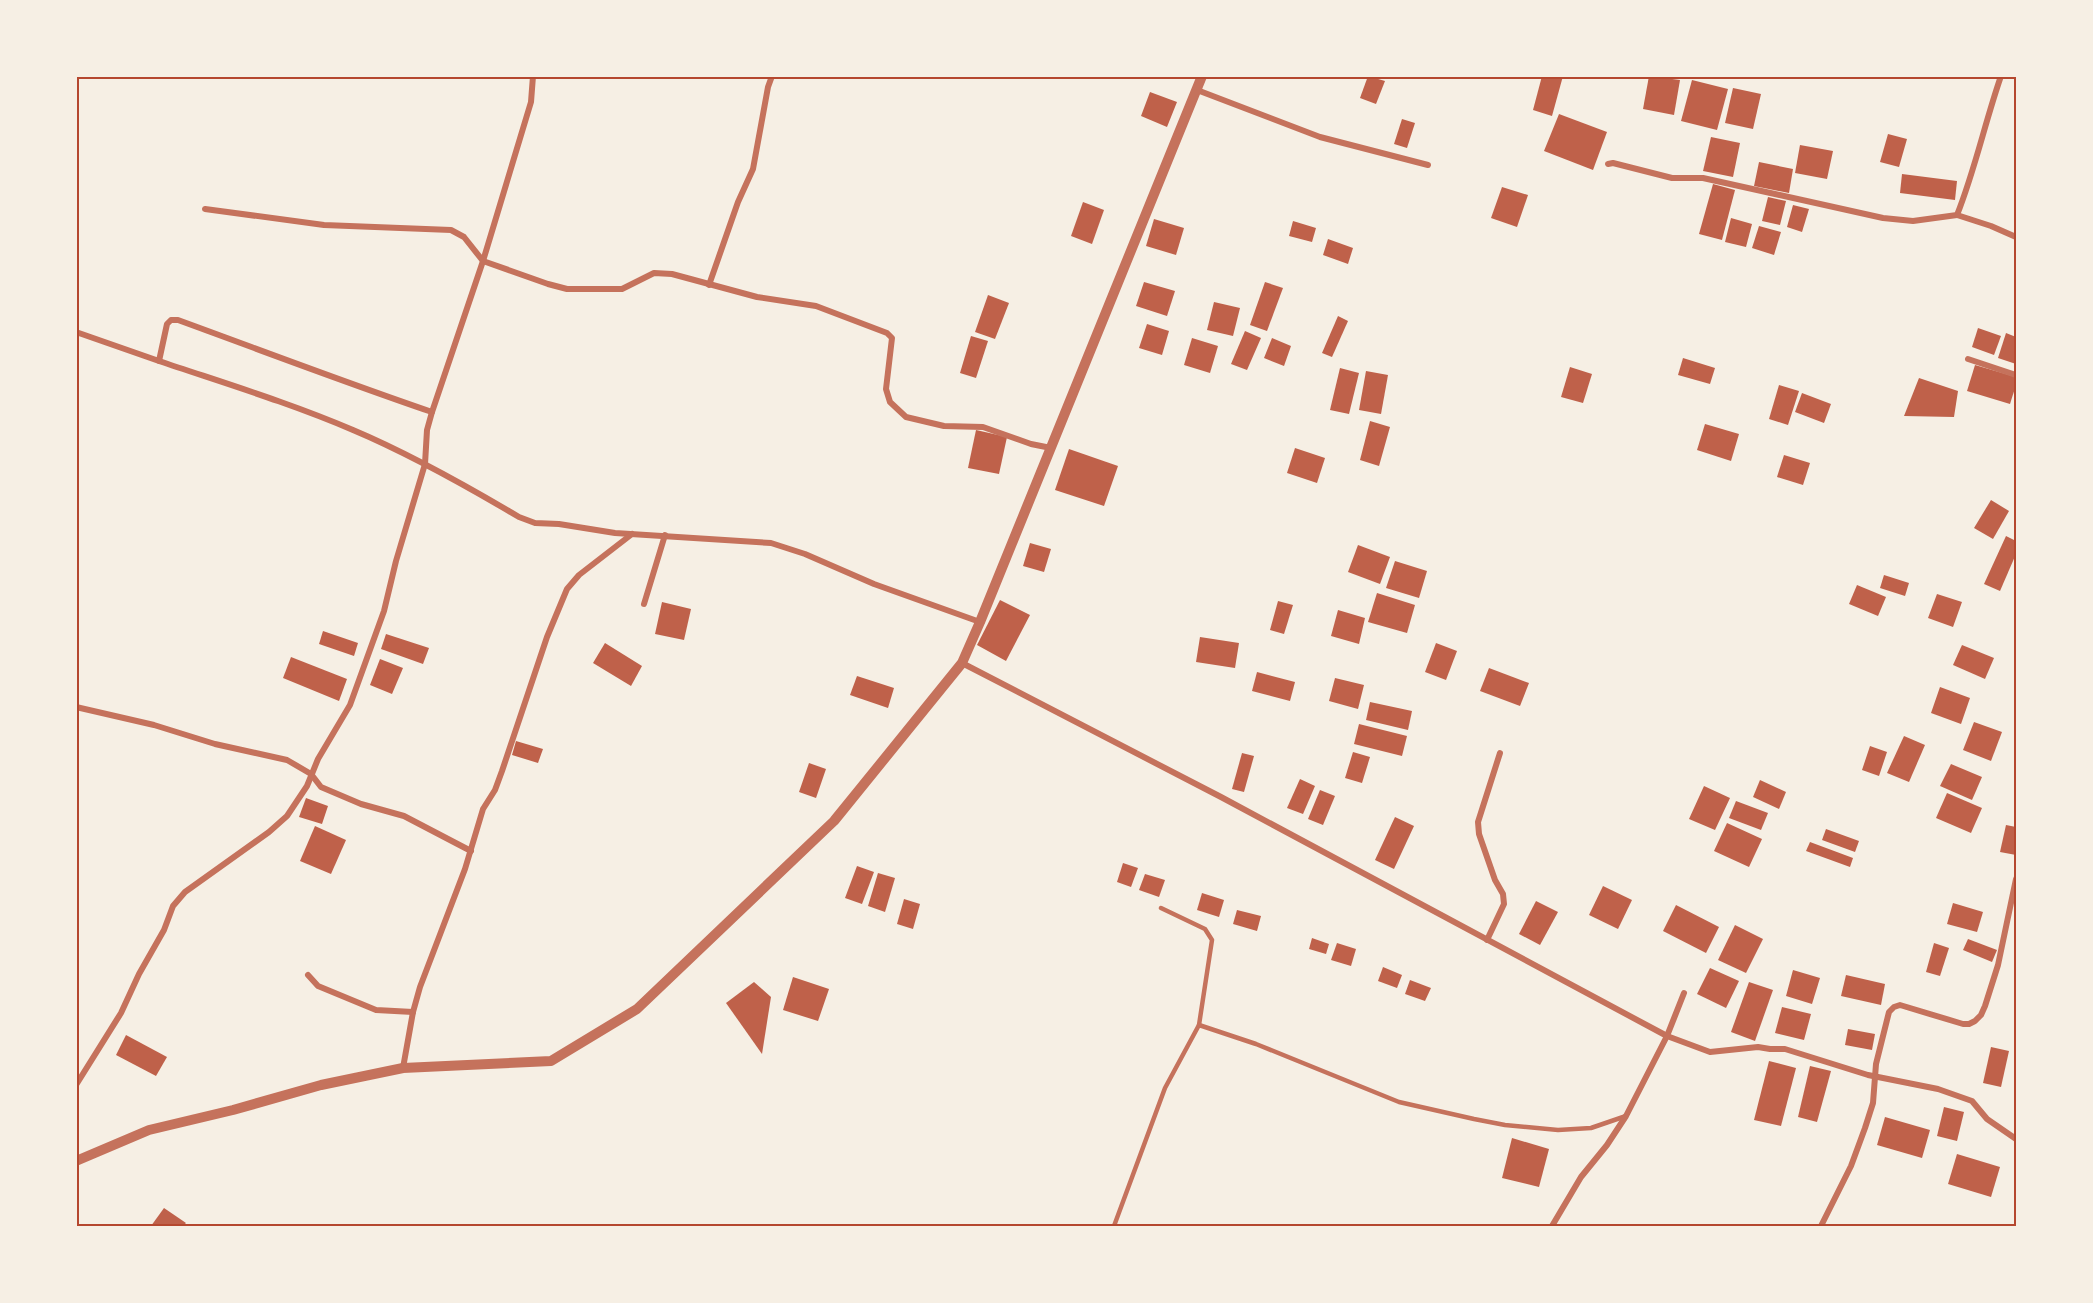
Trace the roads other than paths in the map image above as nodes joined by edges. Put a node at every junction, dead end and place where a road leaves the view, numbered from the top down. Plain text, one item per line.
1 (533, 76) edge
2 (772, 76) edge
3 (1202, 76) edge
4 (2001, 76) edge
5 (1197, 90) junction
6 (1608, 164) dead end
7 (1428, 165) dead end
8 (205, 210) dead end
9 (1957, 215) junction
10 (2016, 237) edge
11 (483, 261) junction
12 (709, 285) junction
13 (76, 332) edge
14 (1968, 359) dead end
15 (159, 361) junction
16 (2016, 375) edge
17 (432, 412) junction
18 (1052, 448) junction
19 (424, 464) junction
20 (632, 534) junction
21 (665, 535) junction
22 (644, 604) dead end
23 (980, 622) junction
24 (962, 663) junction
25 (76, 707) edge
26 (1500, 753) dead end
27 (311, 774) junction
28 (471, 851) junction
29 (2016, 879) edge
30 (1161, 908) dead end
31 (1487, 940) junction
32 (308, 975) dead end
33 (1684, 993) dead end
34 (413, 1012) junction
35 (1199, 1025) junction
36 (1667, 1036) junction
37 (404, 1068) junction
38 (1876, 1076) junction
39 (76, 1085) edge
40 (1626, 1116) junction
41 (2016, 1139) edge
42 (76, 1161) edge
43 (1114, 1227) edge
44 (1552, 1227) edge
45 (1821, 1227) edge

1 - 11 street
2 - 12 street
3 - 5 street
4 - 9 street
5 - 7 street
5 - 18 street
6 - 9 street
8 - 11 street
9 - 10 street
11 - 12 street
11 - 17 street
12 - 18 street
13 - 15 street
14 - 16 street
15 - 17 street
15 - 19 street
17 - 19 street
18 - 23 street
19 - 20 street
19 - 27 street
20 - 21 street
20 - 28 street
21 - 22 street
21 - 23 street
23 - 24 street
24 - 31 street
24 - 37 street
25 - 27 street
26 - 31 street
27 - 28 street
27 - 39 street
28 - 34 street
29 - 38 street
30 - 35 lane
31 - 36 street
32 - 34 street
33 - 36 street
34 - 37 street
35 - 40 lane
35 - 43 lane
36 - 38 street
36 - 40 street
37 - 42 street
38 - 41 street
38 - 45 street
40 - 44 street

